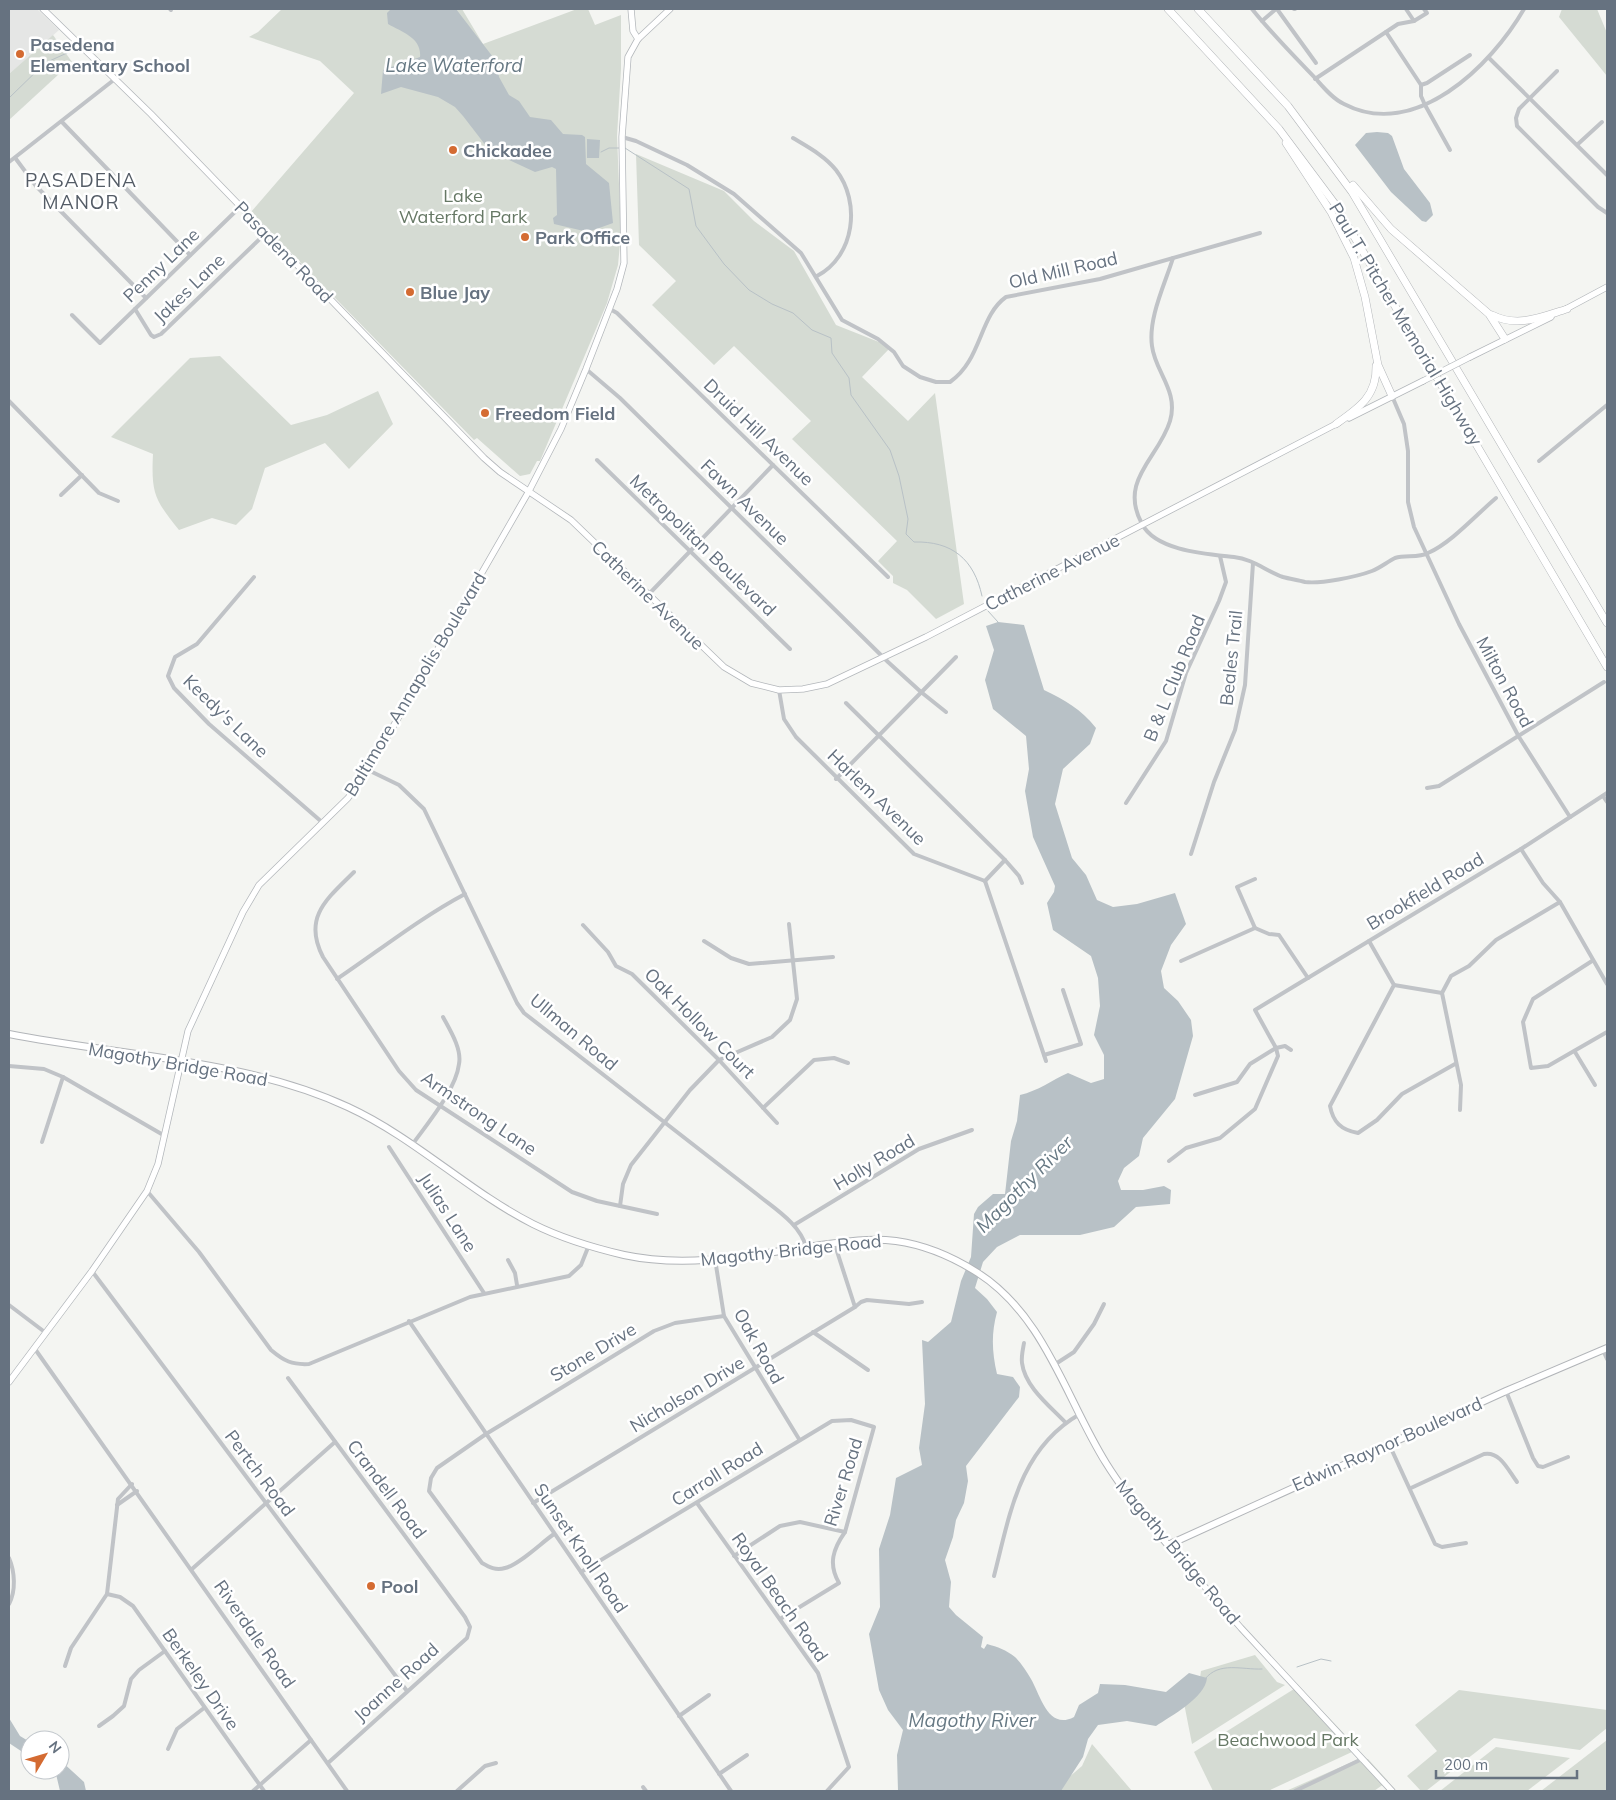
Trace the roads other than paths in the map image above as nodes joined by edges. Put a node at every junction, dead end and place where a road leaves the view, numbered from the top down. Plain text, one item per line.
1 (43, 9) edge
2 (631, 9) edge
3 (670, 9) edge
4 (1168, 9) edge
5 (1198, 9) edge
6 (1252, 9) edge
7 (1277, 9) edge
8 (1406, 9) edge
9 (1424, 9) edge
10 (1524, 9) edge
11 (1262, 21) junction
12 (1414, 21) junction
13 (1386, 32) junction
14 (638, 39) junction
15 (1470, 55) dead end
16 (1489, 58) junction
17 (1316, 63) dead end
18 (1557, 71) dead end
19 (115, 79) junction
20 (1315, 79) junction
21 (1421, 85) junction
22 (1530, 98) junction
23 (1425, 105) junction
24 (62, 122) junction
25 (1602, 122) dead end
26 (1279, 128) junction
27 (1308, 131) junction
28 (622, 138) junction
29 (793, 138) dead end
30 (1578, 144) junction
31 (1450, 150) dead end
32 (16, 159) junction
33 (9, 162) edge
34 (1607, 175) edge
35 (240, 207) junction
36 (1607, 213) edge
37 (266, 233) junction
38 (1260, 233) dead end
39 (190, 255) junction
40 (1173, 258) junction
41 (817, 276) junction
42 (1607, 287) edge
43 (146, 298) junction
44 (1568, 308) junction
45 (135, 309) junction
46 (610, 309) junction
47 (1489, 314) junction
48 (72, 315) dead end
49 (1505, 339) junction
50 (1374, 346) junction
51 (586, 369) junction
52 (1392, 396) junction
53 (9, 401) edge
54 (1607, 405) edge
55 (1336, 424) junction
56 (597, 460) dead end
57 (1539, 461) dead end
58 (773, 465) junction
59 (82, 475) junction
60 (529, 491) junction
61 (61, 496) dead end
62 (1496, 498) dead end
63 (118, 501) dead end
64 (732, 508) junction
65 (1142, 526) junction
66 (689, 552) junction
67 (1427, 554) junction
68 (1220, 556) junction
69 (1254, 563) junction
70 (254, 577) dead end
71 (888, 577) dead end
72 (648, 595) junction
73 (1607, 623) edge
74 (790, 649) dead end
75 (883, 656) junction
76 (956, 657) dead end
77 (1607, 666) edge
78 (1604, 682) dead end
79 (779, 690) junction
80 (921, 692) junction
81 (846, 703) dead end
82 (946, 712) dead end
83 (878, 736) junction
84 (1519, 737) junction
85 (368, 770) junction
86 (836, 779) junction
87 (1427, 788) dead end
88 (1605, 794) edge
89 (1607, 802) edge
90 (1126, 803) dead end
91 (1570, 817) junction
92 (323, 823) junction
93 (1521, 849) junction
94 (1191, 854) dead end
95 (1005, 860) junction
96 (354, 872) dead end
97 (1256, 879) dead end
98 (985, 881) junction
99 (1022, 883) dead end
100 (465, 894) junction
101 (1560, 902) junction
102 (789, 924) dead end
103 (583, 925) dead end
104 (1255, 928) junction
105 (704, 941) dead end
106 (1369, 941) junction
107 (833, 957) dead end
108 (793, 960) junction
109 (1181, 960) dead end
110 (1592, 961) junction
111 (337, 978) junction
112 (1308, 978) junction
113 (1607, 984) edge
114 (1394, 985) junction
115 (1063, 990) dead end
116 (1442, 993) junction
117 (444, 1017) dead end
118 (1607, 1032) edge
119 (9, 1034) edge
120 (1276, 1048) junction
121 (1291, 1050) dead end
122 (1575, 1052) junction
123 (1044, 1055) junction
124 (719, 1060) junction
125 (1046, 1060) dead end
126 (180, 1062) junction
127 (848, 1063) dead end
128 (1456, 1064) junction
129 (9, 1066) edge
130 (63, 1077) junction
131 (1594, 1084) dead end
132 (1196, 1095) dead end
133 (439, 1106) junction
134 (763, 1108) junction
135 (1460, 1110) dead end
136 (777, 1122) dead end
137 (665, 1123) junction
138 (972, 1130) dead end
139 (165, 1136) junction
140 (42, 1142) dead end
141 (412, 1145) junction
142 (389, 1147) dead end
143 (1169, 1161) dead end
144 (147, 1190) junction
145 (620, 1206) junction
146 (657, 1214) dead end
147 (794, 1225) junction
148 (834, 1242) junction
149 (589, 1245) junction
150 (806, 1247) junction
151 (715, 1259) junction
152 (508, 1260) dead end
153 (92, 1271) junction
154 (517, 1285) junction
155 (484, 1293) junction
156 (922, 1302) dead end
157 (1104, 1304) dead end
158 (9, 1305) edge
159 (855, 1307) junction
160 (724, 1316) junction
161 (409, 1321) junction
162 (813, 1332) junction
163 (46, 1333) junction
164 (1024, 1343) dead end
165 (35, 1349) junction
166 (1605, 1349) edge
167 (1607, 1359) edge
168 (1054, 1365) junction
169 (755, 1369) junction
170 (868, 1370) dead end
171 (288, 1378) dead end
172 (9, 1382) edge
173 (1506, 1391) junction
174 (1080, 1414) junction
175 (1065, 1422) junction
176 (874, 1427) joint
177 (486, 1434) junction
178 (799, 1439) junction
179 (335, 1442) junction
180 (1390, 1444) junction
181 (1568, 1457) dead end
182 (1517, 1482) dead end
183 (132, 1484) junction
184 (1411, 1488) junction
185 (138, 1492) junction
186 (266, 1503) junction
187 (533, 1503) junction
188 (696, 1503) junction
189 (117, 1505) junction
190 (845, 1532) junction
191 (554, 1534) junction
192 (1466, 1542) dead end
193 (1168, 1544) junction
194 (734, 1556) junction
195 (9, 1558) edge
196 (192, 1569) junction
197 (581, 1572) junction
198 (994, 1576) dead end
199 (107, 1594) junction
200 (9, 1604) edge
201 (465, 1617) joint
202 (780, 1619) junction
203 (165, 1651) junction
204 (65, 1666) dead end
205 (407, 1691) junction
206 (709, 1695) dead end
207 (204, 1708) junction
208 (679, 1716) junction
209 (99, 1726) dead end
210 (311, 1740) junction
211 (168, 1749) dead end
212 (747, 1754) dead end
213 (1362, 1759) junction
214 (328, 1763) junction
215 (496, 1763) dead end
216 (719, 1774) junction
217 (260, 1785) junction
218 (643, 1786) dead end
219 (252, 1791) edge
220 (264, 1791) edge
221 (347, 1791) edge
222 (457, 1791) edge
223 (646, 1791) edge
224 (731, 1791) edge
225 (827, 1791) edge
226 (1295, 1791) edge
227 (1392, 1791) edge

1 - 19 main road, Pasadena Road
2 - 14 main road
3 - 14 main road
4 - 26 highway, Paul T. Pitcher Memorial Highway
5 - 27 highway, Paul T. Pitcher Memorial Highway
6 - 11 street
7 - 11 street
7 - 17 street
8 - 12 street
9 - 12 street
10 - 16 street
11 - 20 street
12 - 13 street
13 - 20 street
13 - 21 street
14 - 28 main road, Baltimore Annapolis Boulevard
15 - 21 street
16 - 22 street
16 - 23 street
18 - 22 street
19 - 24 street
19 - 35 main road, Pasadena Road
20 - 23 street
21 - 23 street
22 - 30 street
22 - 36 street
23 - 31 street
24 - 32 street
24 - 39 street
25 - 30 street
26 - 50 highway
26 - 77 highway, Paul T. Pitcher Memorial Highway
27 - 47 highway
27 - 73 highway, Paul T. Pitcher Memorial Highway
28 - 41 street, Old Mill Road
28 - 46 main road, Baltimore Annapolis Boulevard
29 - 41 street
30 - 34 street
32 - 33 street
32 - 43 street
35 - 37 main road, Pasadena Road
35 - 39 street, Penny Lane
37 - 45 street, Jakes Lane
37 - 60 main road, Pasadena Road
38 - 40 street, Old Mill Road
39 - 43 street, Penny Lane
40 - 41 street, Old Mill Road
40 - 65 street
42 - 44 main road, Catherine Avenue
43 - 45 street, Penny Lane
44 - 47 highway
44 - 49 main road, Catherine Avenue
45 - 48 street, Penny Lane
46 - 51 main road, Baltimore Annapolis Boulevard
46 - 58 street, Druid Hill Avenue
47 - 49 highway
49 - 52 main road, Catherine Avenue, bridge
50 - 52 highway
50 - 55 highway
51 - 60 main road, Baltimore Annapolis Boulevard
51 - 64 street, Fawn Avenue
52 - 55 main road, Catherine Avenue
52 - 67 street, Milton Road
53 - 59 street
54 - 57 street
55 - 65 main road, Catherine Avenue
56 - 66 street, Metropolitan Boulevard
58 - 64 street
58 - 71 street, Druid Hill Avenue
59 - 61 street
59 - 63 street
60 - 72 main road, Catherine Avenue
60 - 85 main road, Baltimore Annapolis Boulevard
62 - 67 street
64 - 66 street
64 - 75 street, Fawn Avenue
65 - 68 street
65 - 75 main road, Catherine Avenue
66 - 72 street
66 - 74 street, Metropolitan Boulevard
67 - 69 street
67 - 84 street, Milton Road
68 - 69 street
68 - 90 street, B & L Club Road
69 - 94 street, Beales Trail
70 - 92 street, Keedy's Lane
72 - 79 main road, Catherine Avenue
75 - 79 main road, Catherine Avenue
75 - 80 street, Fawn Avenue
76 - 80 street
78 - 84 street
79 - 86 street, Harlem Avenue
80 - 82 street, Fawn Avenue
80 - 83 street
81 - 83 street
83 - 86 street
83 - 95 street
84 - 87 street
84 - 91 street, Milton Road
85 - 92 main road, Baltimore Annapolis Boulevard
85 - 100 street, Ullman Road
86 - 98 street, Harlem Avenue
88 - 89 street
88 - 91 street, Brookfield Road
91 - 93 street, Brookfield Road
92 - 126 main road, Baltimore Annapolis Boulevard
93 - 101 street
93 - 106 street, Brookfield Road
95 - 98 street
95 - 99 street
96 - 111 street, Armstrong Lane
97 - 104 street
98 - 123 street
100 - 111 street
100 - 137 street, Ullman Road
101 - 110 street
101 - 116 street
102 - 108 street
103 - 124 street, Oak Hollow Court
104 - 109 street
104 - 112 street
105 - 108 street
106 - 112 street, Brookfield Road
106 - 114 street
107 - 108 street
108 - 124 street
110 - 113 street
110 - 122 street
111 - 133 street, Armstrong Lane
112 - 120 street, Brookfield Road
114 - 116 street
114 - 128 street
115 - 123 street
116 - 128 street
117 - 133 street
118 - 122 street
119 - 126 main road, Magothy Bridge Road
120 - 121 street
120 - 132 street
120 - 143 street
122 - 131 street
123 - 125 street
124 - 134 street, Oak Hollow Court
124 - 137 street
126 - 139 main road, Baltimore Annapolis Boulevard
126 - 141 main road, Magothy Bridge Road
127 - 134 street
128 - 135 street
129 - 130 street
130 - 139 street
130 - 140 street
133 - 141 street
133 - 145 street, Armstrong Lane
134 - 136 street, Oak Hollow Court
137 - 145 street
137 - 147 street, Ullman Road
138 - 147 street, Holly Road
139 - 144 main road, Baltimore Annapolis Boulevard
141 - 149 main road, Magothy Bridge Road
142 - 155 street, Julias Lane
144 - 153 main road, Baltimore Annapolis Boulevard
144 - 161 street
145 - 146 street, Armstrong Lane
147 - 150 street, Ullman Road
148 - 150 main road, Magothy Bridge Road
148 - 159 street
148 - 168 main road, Magothy Bridge Road
149 - 151 main road, Magothy Bridge Road
149 - 154 street
150 - 151 main road, Magothy Bridge Road
151 - 160 street, Oak Road
152 - 154 street
153 - 163 main road, Baltimore Annapolis Boulevard
153 - 186 street, Pertch Road
154 - 155 street
155 - 161 street
156 - 159 street, Nicholson Drive
157 - 168 street
158 - 163 street
159 - 162 street, Nicholson Drive
160 - 169 street, Oak Road
160 - 177 street, Stone Drive
161 - 177 street, Sunset Knoll Road
162 - 169 street, Nicholson Drive
162 - 170 street
163 - 165 main road, Baltimore Annapolis Boulevard
164 - 175 street
165 - 172 main road, Baltimore Annapolis Boulevard
165 - 183 street
166 - 167 street
166 - 173 main road, Edwin Raynor Boulevard
168 - 174 main road, Magothy Bridge Road
169 - 178 street, Oak Road
169 - 187 street, Nicholson Drive
171 - 179 street, Crandell Road
173 - 180 main road, Edwin Raynor Boulevard
173 - 181 street
174 - 175 street
174 - 193 main road, Magothy Bridge Road
175 - 198 street
176 - 178 street, Carroll Road
176 - 190 street, River Road
177 - 187 street, Sunset Knoll Road
177 - 191 street, Stone Drive
178 - 188 street, Carroll Road
179 - 186 street
179 - 201 street, Crandell Road
180 - 184 street
180 - 193 main road, Edwin Raynor Boulevard
182 - 184 street
183 - 185 street, Riverdale Road
183 - 189 street
184 - 192 street
185 - 189 street
185 - 196 street, Riverdale Road
186 - 196 street
186 - 205 street, Pertch Road
187 - 191 street, Sunset Knoll Road
188 - 194 street, Royal Beach Road
188 - 197 street, Carroll Road
189 - 199 street
190 - 194 street
190 - 202 street, River Road
191 - 197 street, Sunset Knoll Road
193 - 213 main road, Magothy Bridge Road
194 - 202 street, Royal Beach Road
195 - 200 street
196 - 210 street, Riverdale Road
197 - 208 street, Sunset Knoll Road
199 - 203 street, Berkeley Drive
199 - 204 street
201 - 205 street, Joanne Road
202 - 225 street, Royal Beach Road
203 - 207 street, Berkeley Drive
203 - 209 street
205 - 214 street, Joanne Road
206 - 208 street
207 - 211 street
207 - 217 street, Berkeley Drive
208 - 216 street, Sunset Knoll Road
210 - 214 street, Riverdale Road
210 - 217 street
212 - 216 street
213 - 226 street
213 - 227 main road, Magothy Bridge Road
214 - 221 street, Riverdale Road
215 - 222 street
216 - 224 street, Sunset Knoll Road
217 - 219 street
217 - 220 street, Berkeley Drive
218 - 223 street

